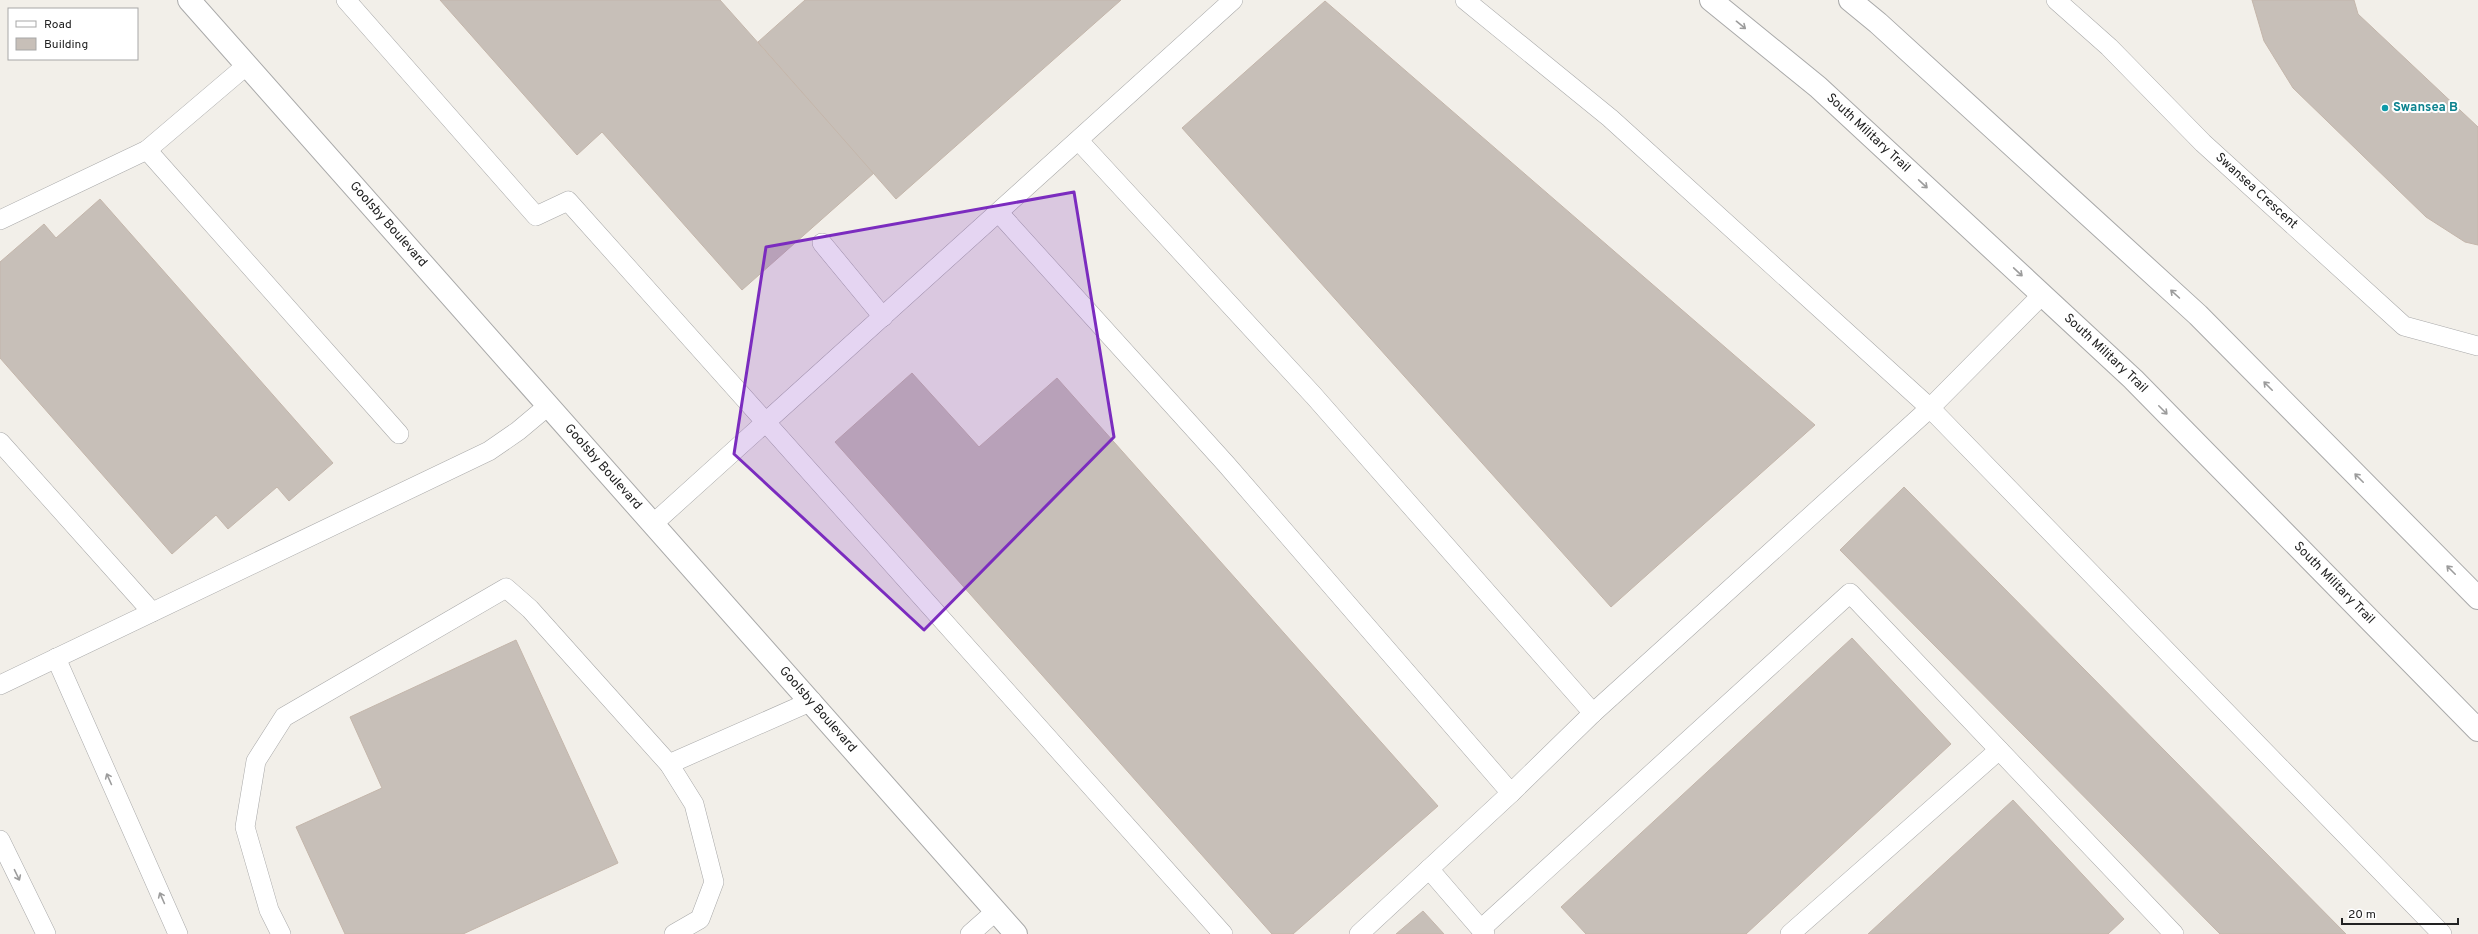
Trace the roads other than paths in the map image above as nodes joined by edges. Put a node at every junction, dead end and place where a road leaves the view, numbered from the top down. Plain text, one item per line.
1 (189, 0) edge
2 (346, 0) edge
3 (1233, 0) edge
4 (1465, 0) edge
5 (1711, 0) edge
6 (1850, 0) edge
7 (2056, 0) edge
8 (246, 65) junction
9 (1078, 141) junction
10 (147, 150) junction
11 (999, 213) junction
12 (0, 220) edge
13 (822, 243) dead end
14 (2042, 295) junction
15 (883, 318) junction
16 (2478, 346) edge
17 (549, 405) junction
18 (1930, 408) junction
19 (767, 423) junction
20 (399, 434) dead end
21 (0, 442) edge
22 (654, 523) junction
23 (2478, 598) edge
24 (152, 612) junction
25 (56, 658) junction
26 (0, 685) edge
27 (812, 701) junction
28 (1593, 713) junction
29 (2478, 730) edge
30 (1999, 750) junction
31 (669, 764) junction
32 (1511, 793) junction
33 (0, 840) edge
34 (1429, 869) junction
35 (996, 911) junction
36 (1483, 931) edge
37 (46, 934) edge
38 (178, 934) edge
39 (281, 934) edge
40 (674, 934) edge
41 (970, 934) edge
42 (1016, 934) edge
43 (1223, 934) edge
44 (1359, 934) edge
45 (1790, 934) edge
46 (2174, 934) edge
47 (2442, 934) edge

1 - 8 street, Goolsby Boulevard
2 - 19 lane
3 - 9 lane
4 - 18 lane
5 -> 14 street, South Military Trail
23 -> 6 street
7 - 16 lane, Swansea Crescent
8 - 10 lane
8 - 17 street, Goolsby Boulevard
9 - 11 lane
9 - 28 lane
10 - 12 lane
10 - 20 lane
11 - 15 lane
11 - 32 lane
13 - 15 lane
14 - 18 lane
14 -> 29 street, South Military Trail
15 - 19 lane
17 - 22 street, Goolsby Boulevard
17 - 24 lane
18 - 28 lane
18 - 47 lane
19 - 22 lane
19 - 43 lane
21 - 24 lane
22 - 27 street, Goolsby Boulevard
24 - 25 lane
25 - 26 lane
38 -> 25 lane
27 - 31 lane
27 - 35 street, Goolsby Boulevard
28 - 32 lane
30 - 36 lane
30 - 45 lane
30 - 46 lane
31 - 39 lane
31 - 40 lane
32 - 34 lane
33 -> 37 lane
34 - 36 lane
34 - 44 lane
35 - 41 lane
35 - 42 street, Goolsby Boulevard

